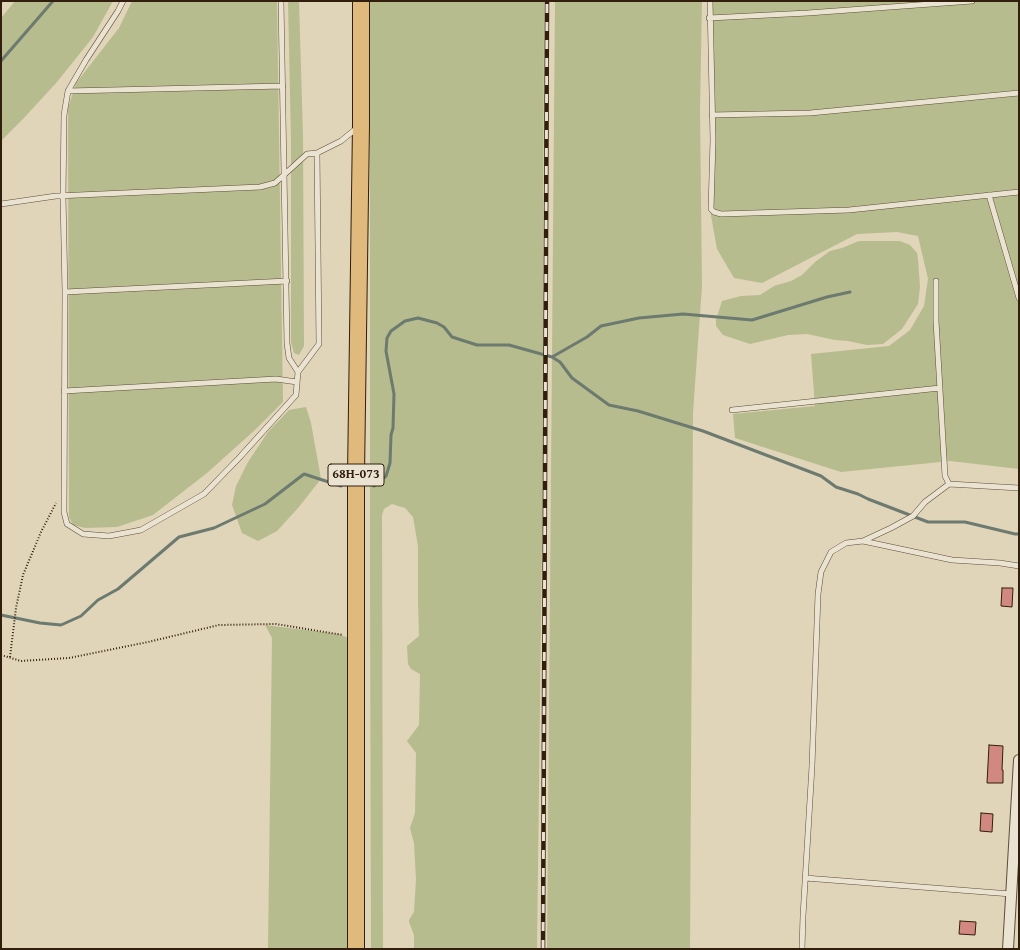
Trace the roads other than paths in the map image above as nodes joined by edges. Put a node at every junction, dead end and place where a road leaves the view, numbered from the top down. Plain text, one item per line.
1 (123, 1) edge
2 (281, 1) edge
3 (362, 1) edge
4 (710, 1) edge
5 (972, 1) edge
6 (709, 18) junction
7 (283, 86) junction
8 (68, 91) junction
9 (1019, 93) edge
10 (712, 115) junction
11 (361, 125) junction
12 (317, 153) junction
13 (284, 175) junction
14 (1019, 192) edge
15 (989, 195) junction
16 (63, 196) junction
17 (1, 204) edge
18 (287, 281) junction
19 (936, 281) dead end
20 (65, 292) junction
21 (1019, 298) edge
22 (298, 372) junction
23 (297, 382) junction
24 (940, 388) junction
25 (64, 391) junction
26 (732, 410) dead end
27 (949, 484) junction
28 (1019, 488) edge
29 (863, 541) junction
30 (1019, 566) edge
31 (1019, 760) edge
32 (805, 878) junction
33 (1011, 894) junction
34 (356, 949) edge
35 (802, 949) edge
36 (1008, 949) edge

1 - 8 lane
2 - 7 lane
3 - 11 main road, 68Н-073
4 - 6 lane
5 - 6 lane
6 - 10 lane
7 - 8 lane
7 - 13 lane
8 - 16 lane
9 - 10 lane
10 - 15 lane
11 - 12 lane
11 - 34 main road, 68Н-073
12 - 13 lane
12 - 22 lane
13 - 16 lane
13 - 18 lane
14 - 15 lane
15 - 21 lane
16 - 17 lane
16 - 20 lane
18 - 20 lane
18 - 22 lane
19 - 24 lane
20 - 25 lane
22 - 23 lane
23 - 25 lane
23 - 25 lane
24 - 26 lane
24 - 27 lane
27 - 28 lane
27 - 29 lane
29 - 30 lane
29 - 32 lane
31 - 33 street
32 - 33 lane
32 - 35 lane
33 - 36 street

